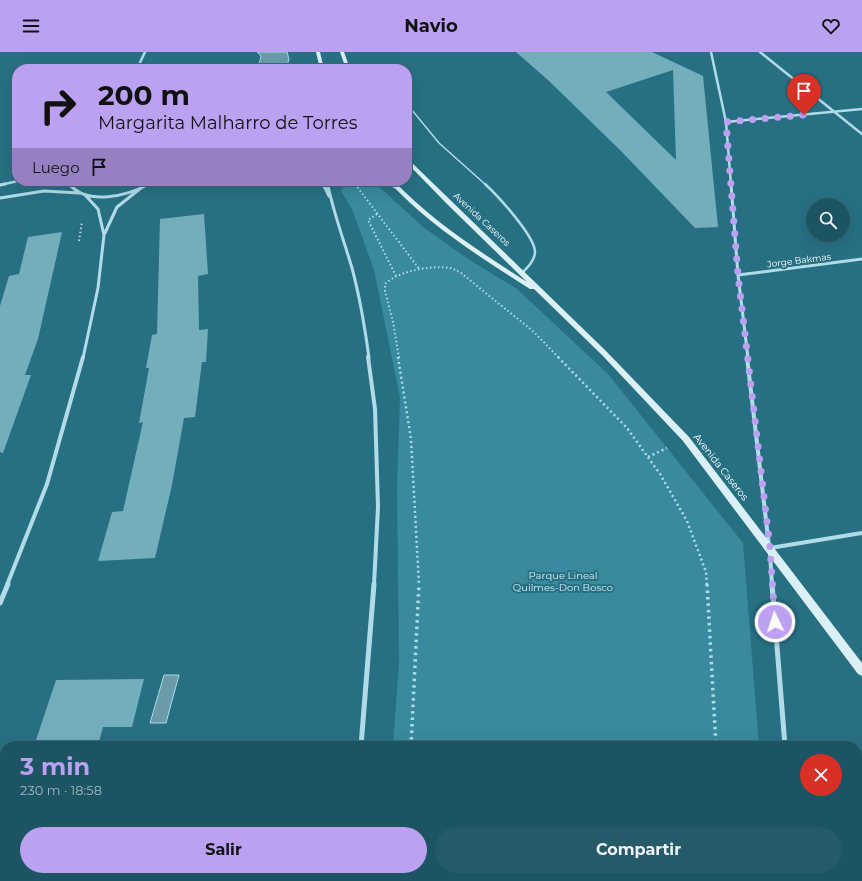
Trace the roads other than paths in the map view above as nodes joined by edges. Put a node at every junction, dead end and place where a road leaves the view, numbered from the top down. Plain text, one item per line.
1 (145, 52) edge
2 (318, 52) edge
3 (342, 52) edge
4 (711, 52) edge
5 (760, 52) edge
6 (139, 64) edge
7 (321, 64) edge
8 (346, 64) edge
9 (412, 110) edge
10 (862, 110) edge
11 (835, 112) junction
12 (726, 122) junction
13 (862, 134) edge
14 (412, 165) edge
15 (12, 182) edge
16 (0, 185) edge
17 (70, 186) edge
18 (145, 186) edge
19 (324, 186) edge
20 (328, 186) edge
21 (393, 186) edge
22 (396, 186) edge
23 (141, 188) junction
24 (401, 191) junction
25 (80, 193) junction
26 (85, 195) junction
27 (0, 198) edge
28 (331, 200) junction
29 (104, 235) junction
30 (862, 259) edge
31 (522, 273) junction
32 (738, 275) junction
33 (541, 294) junction
34 (862, 533) edge
35 (770, 548) junction
36 (0, 603) edge
37 (862, 671) edge
38 (361, 741) edge
39 (785, 741) edge

1 - 6 street
2 - 7 street
3 - 8 street
4 - 12 street
5 - 11 street
9 - 31 lane
10 - 11 street
11 - 12 street
11 - 13 street
12 - 32 street
14 - 31 street, Avenida Caseros
15 - 16 street
17 - 25 street
18 - 23 street
19 - 28 street
20 - 28 street
21 - 24 street
22 - 24 street, Avenida Caseros
23 - 26 street
23 - 29 street
24 - 33 street, Avenida Caseros
25 - 26 street
25 - 27 street
26 - 29 street
28 - 38 street
29 - 36 street
30 - 32 street, Jorge Bakmas
31 - 33 street, Avenida Caseros
32 - 35 street
33 - 35 street, Avenida Caseros
34 - 35 street
35 - 37 street, Avenida Caseros
35 - 39 street

